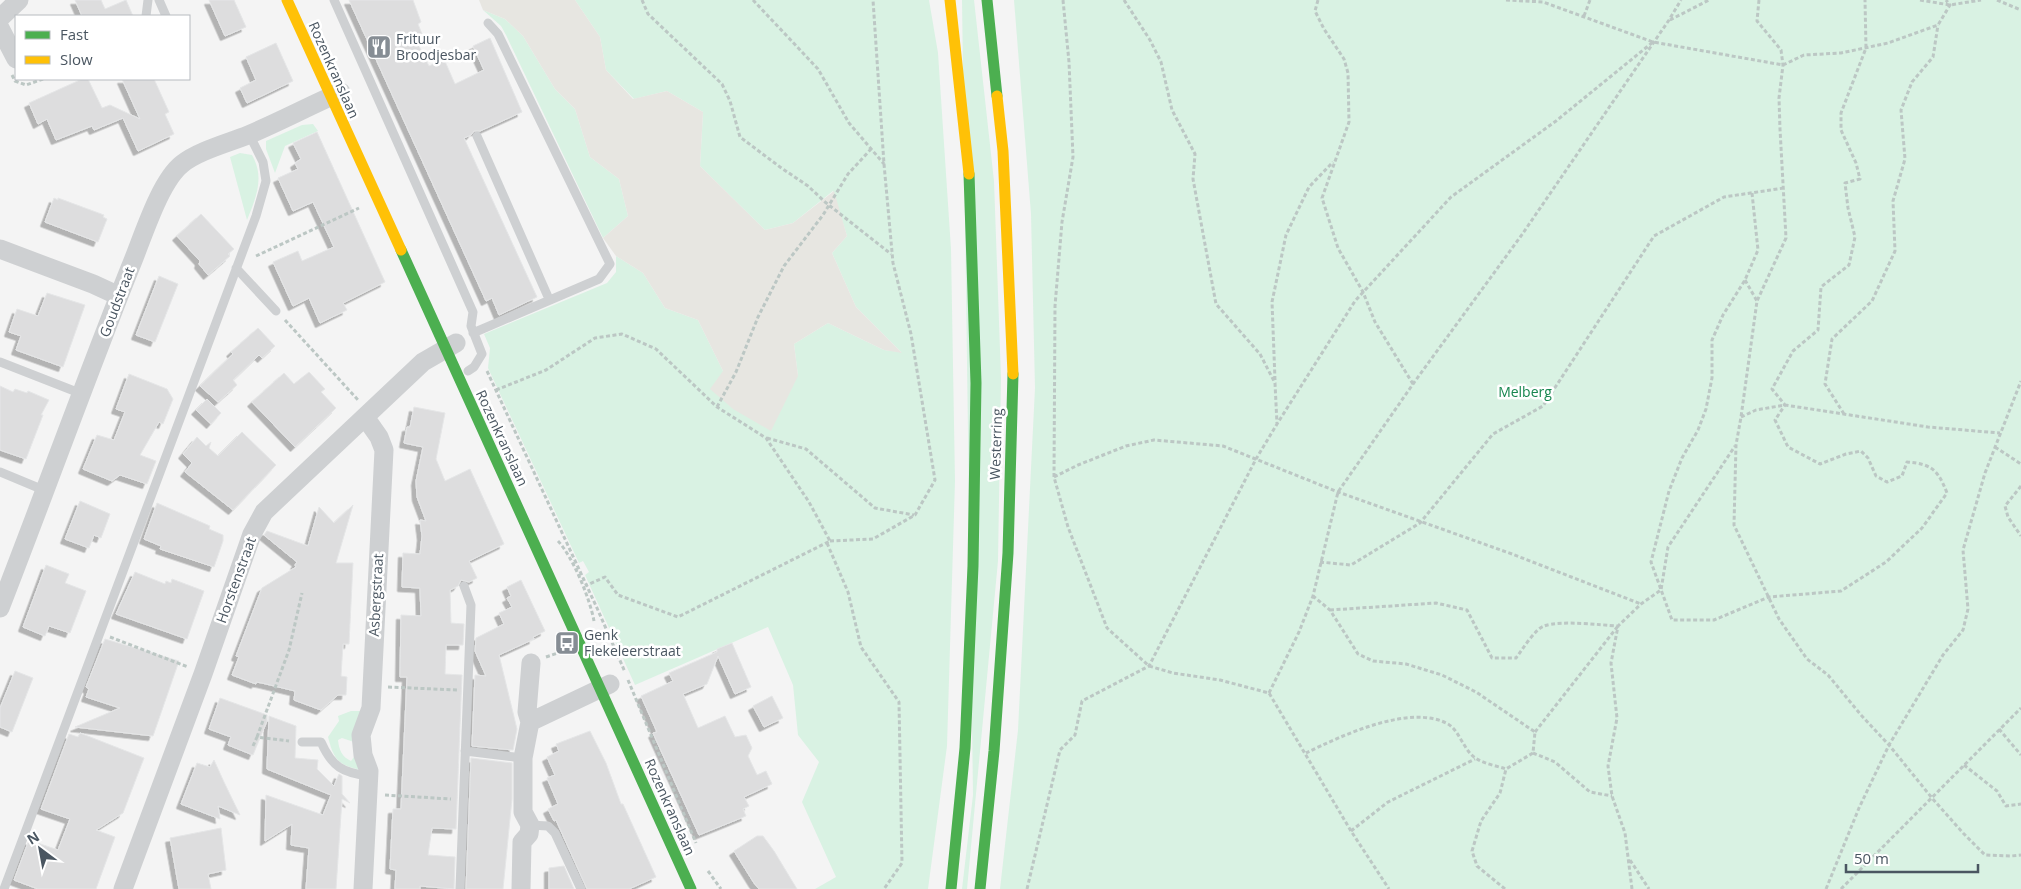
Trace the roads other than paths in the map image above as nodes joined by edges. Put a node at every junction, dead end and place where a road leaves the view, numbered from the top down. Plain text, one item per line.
1 (19, 0) edge
2 (148, 0) edge
3 (159, 0) edge
4 (286, 0) edge
5 (299, 0) edge
6 (334, 0) edge
7 (950, 0) edge
8 (987, 0) edge
9 (146, 15) edge
10 (166, 15) edge
11 (0, 18) edge
12 (488, 23) dead end
13 (0, 28) edge
14 (15, 58) edge
15 (335, 95) junction
16 (249, 134) junction
17 (477, 136) dead end
18 (0, 249) edge
19 (237, 266) junction
20 (119, 296) junction
21 (550, 299) junction
22 (276, 310) road end
23 (473, 333) junction
24 (450, 346) junction
25 (0, 362) edge
26 (468, 371) junction
27 (82, 394) junction
28 (362, 409) junction
29 (513, 469) dead end
30 (0, 472) edge
31 (46, 491) junction
32 (4, 585) edge
33 (464, 586) dead end
34 (0, 608) edge
35 (531, 663) dead end
36 (609, 685) junction
37 (530, 722) junction
38 (302, 742) road end
39 (465, 751) junction
40 (523, 758) junction
41 (369, 776) junction
42 (530, 825) junction
43 (681, 838) dead end
44 (686, 885) edge
45 (4, 889) edge
46 (122, 889) edge
47 (363, 889) edge
48 (460, 889) edge
49 (521, 889) edge
50 (581, 889) edge
51 (703, 889) edge
52 (951, 889) edge
53 (980, 889) edge

1 - 11 street
2 - 9 lane
3 - 10 lane
4 - 15 main road, Rozenkranslaan
5 - 15 main road, Rozenkranslaan
6 - 23 lane
7 - 52 main road, Westerring
8 - 53 main road, Westerring
12 - 21 lane
13 - 14 street
15 - 16 street, Goudstraat
15 - 24 main road, Rozenkranslaan
16 - 19 lane
16 - 20 street, Goudstraat
17 - 21 lane
18 - 20 street
19 - 22 lane
19 - 45 lane
20 - 27 street, Goudstraat
21 - 23 lane
23 - 26 lane
24 - 26 main road, Rozenkranslaan
24 - 28 street, Horstenstraat
24 - 36 main road, Rozenkranslaan
25 - 27 lane
26 - 29 main road, Rozenkranslaan
27 - 31 street, Goudstraat
28 - 41 street, Asbergstraat
28 - 46 street, Horstenstraat
30 - 31 lane
31 - 32 street, Goudstraat
32 - 34 street, Goudstraat
33 - 39 lane
35 - 37 street
36 - 37 street
36 - 44 main road, Rozenkranslaan
37 - 40 street
38 - 41 lane
39 - 40 lane
39 - 48 lane
40 - 42 street
41 - 47 street, Asbergstraat
42 - 49 street
42 - 50 lane
43 - 51 main road, Rozenkranslaan

